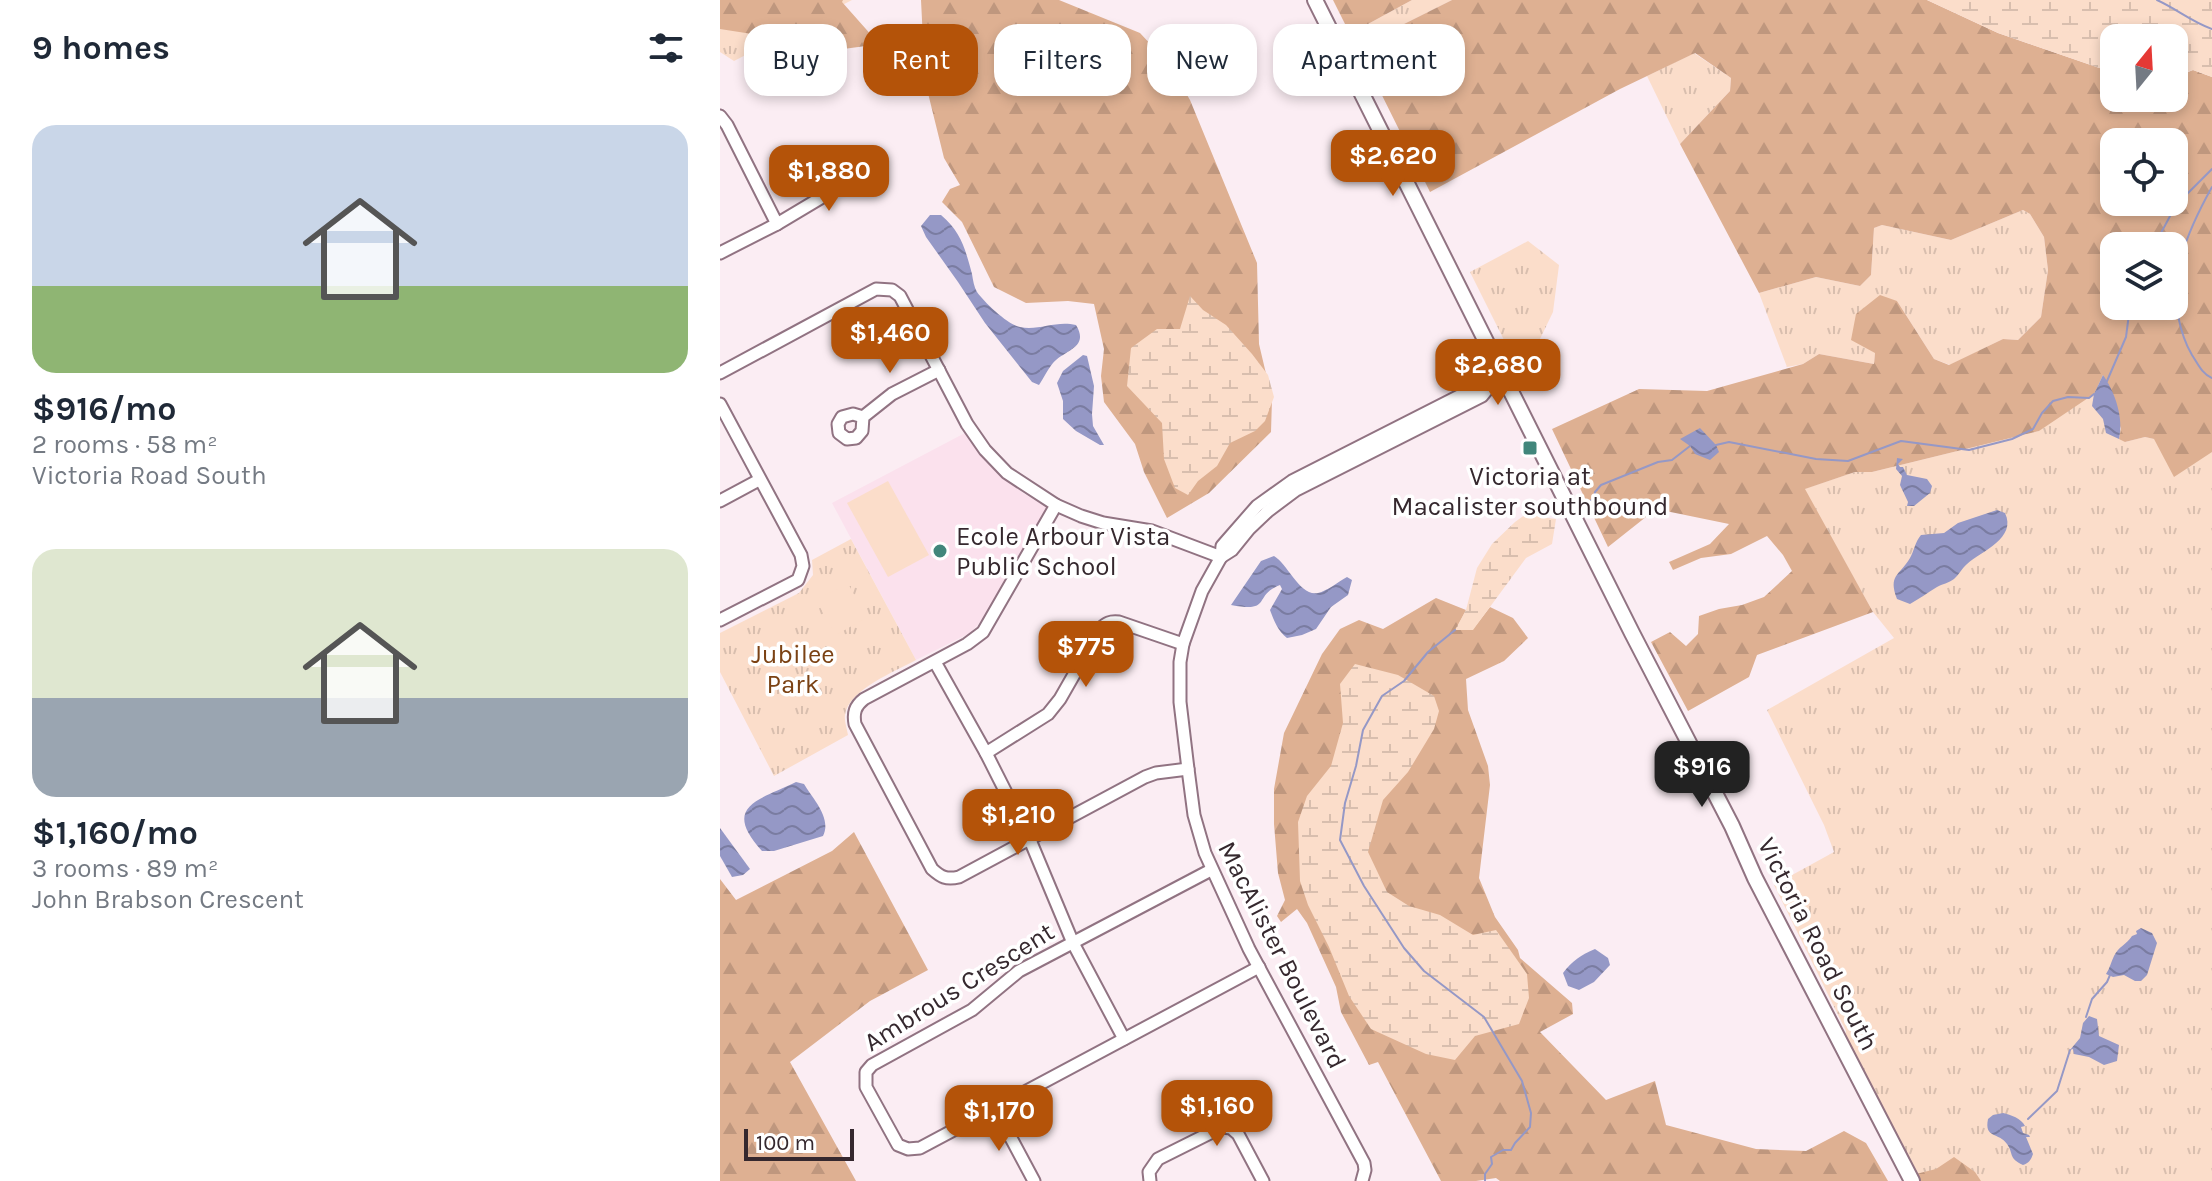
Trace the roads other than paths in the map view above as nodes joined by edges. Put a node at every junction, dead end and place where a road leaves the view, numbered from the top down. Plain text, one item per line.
1 (1315, 0) edge
2 (720, 116) edge
3 (845, 172) dead end
4 (777, 224) junction
5 (720, 253) edge
6 (939, 370) junction
7 (720, 373) edge
8 (1505, 378) junction
9 (720, 404) edge
10 (863, 417) dead end
11 (759, 480) junction
12 (720, 501) edge
13 (1056, 505) junction
14 (1221, 557) junction
15 (720, 620) edge
16 (1183, 644) junction
17 (935, 662) junction
18 (986, 753) junction
19 (1188, 769) junction
20 (1030, 840) junction
21 (1211, 870) junction
22 (1073, 943) junction
23 (1259, 967) junction
24 (1124, 1039) junction
25 (995, 1108) junction
26 (1034, 1181) edge
27 (1150, 1181) edge
28 (1263, 1181) edge
29 (1362, 1181) edge
30 (1912, 1181) edge

1 - 8 main road, Victoria Road South
2 - 4 street
3 - 4 street
4 - 5 street
6 - 7 street
6 - 10 street
6 - 13 street
8 - 14 street, MacAlister Boulevard
8 - 30 main road, Victoria Road South
9 - 11 street
11 - 12 street
11 - 15 street
13 - 14 street
13 - 17 street
14 - 16 street, MacAlister Boulevard
16 - 18 street
16 - 19 street, MacAlister Boulevard
17 - 18 street
17 - 20 street
18 - 20 street
19 - 20 street
19 - 21 street, MacAlister Boulevard
20 - 22 street
21 - 22 street, Ambrous Crescent
21 - 23 street, MacAlister Boulevard
22 - 24 street
22 - 25 street, Ambrous Crescent
23 - 24 street, Ambrous Crescent
23 - 29 street, MacAlister Boulevard
24 - 25 street, Ambrous Crescent
25 - 26 street
27 - 28 street

